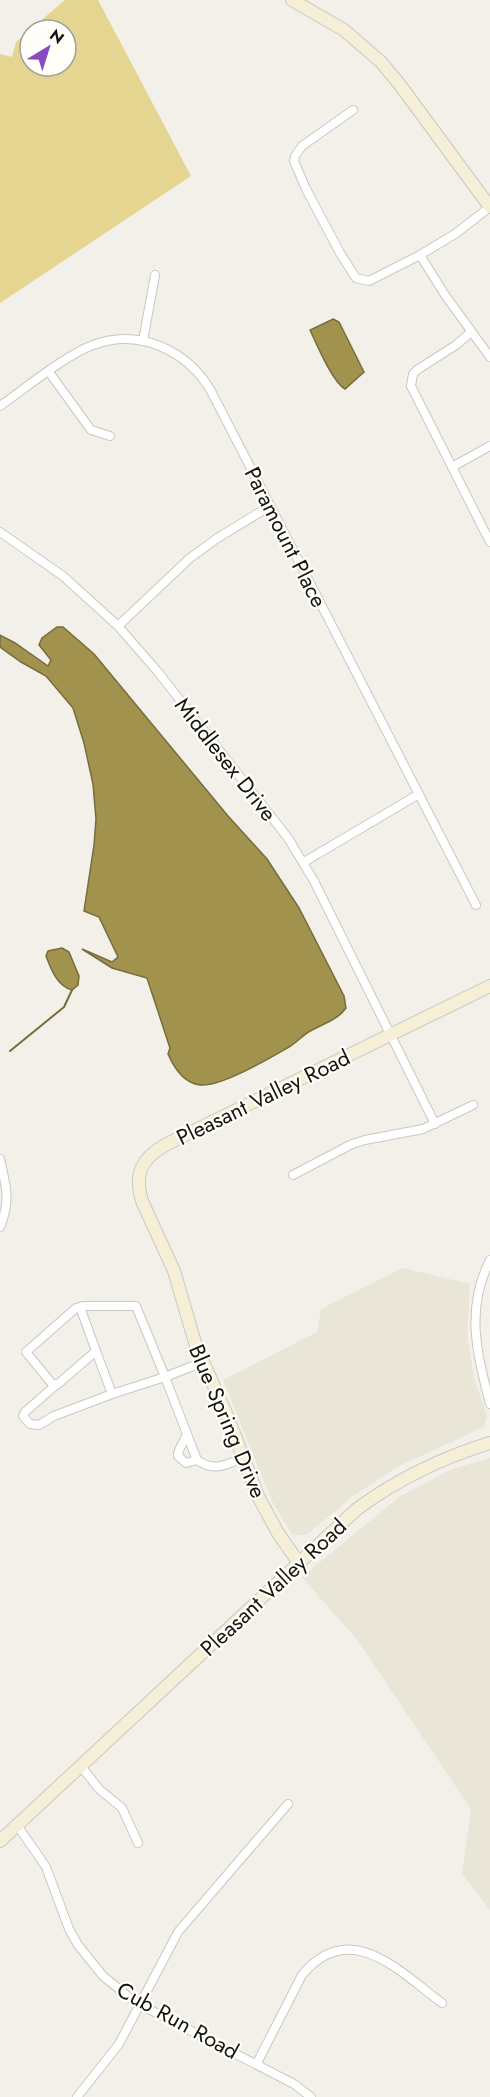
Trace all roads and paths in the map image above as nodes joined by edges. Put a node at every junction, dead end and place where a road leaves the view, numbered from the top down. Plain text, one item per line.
1 (292, 0) edge
2 (352, 110) dead end
3 (490, 207) edge
4 (420, 255) junction
5 (155, 275) dead end
6 (471, 332) junction
7 (143, 340) junction
8 (490, 357) edge
9 (49, 372) junction
10 (0, 406) edge
11 (110, 436) dead end
12 (490, 447) edge
13 (452, 467) junction
14 (270, 506) junction
15 (486, 523) edge
16 (0, 532) edge
17 (490, 542) edge
18 (118, 626) junction
19 (419, 794) junction
20 (304, 862) junction
21 (476, 904) dead end
22 (490, 986) edge
23 (390, 1035) junction
24 (473, 1105) dead end
25 (435, 1124) junction
26 (0, 1159) edge
27 (293, 1175) dead end
28 (0, 1227) edge
29 (490, 1260) edge
30 (174, 1271) joint
31 (80, 1307) junction
32 (96, 1351) junction
33 (203, 1362) junction
34 (165, 1377) junction
35 (58, 1384) junction
36 (112, 1394) junction
37 (490, 1404) edge
38 (187, 1434) junction
39 (490, 1443) edge
40 (243, 1458) junction
41 (197, 1460) junction
42 (299, 1563) junction
43 (81, 1766) junction
44 (288, 1804) dead end
45 (16, 1826) junction
46 (0, 1841) edge
47 (138, 1843) dead end
48 (442, 2003) dead end
49 (141, 2005) junction
50 (257, 2064) junction
51 (77, 2097) edge
52 (311, 2097) edge

1 - 3 street
2 - 4 street
3 - 4 street
4 - 6 street
5 - 7 street
6 - 8 street
6 - 13 street
7 - 9 street, Paramount Place
7 - 14 street, Paramount Place
9 - 10 street, Paramount Place
9 - 11 street
12 - 13 street
13 - 15 street
14 - 18 street
14 - 19 street, Paramount Place
15 - 17 street
16 - 18 street, Middlesex Drive
18 - 20 street, Middlesex Drive
19 - 20 street
19 - 21 street, Paramount Place
20 - 23 street, Middlesex Drive
22 - 23 street, Pleasant Valley Road
23 - 25 street, Middlesex Drive
23 - 30 street, Pleasant Valley Road
24 - 25 street
25 - 27 street
26 - 28 street
29 - 37 street
30 - 33 street, Blue Spring Drive
31 - 32 street
31 - 34 street
31 - 35 street
32 - 35 street
32 - 36 street
33 - 34 street
33 - 40 street, Blue Spring Drive
34 - 36 street
34 - 38 street
35 - 36 street
38 - 41 street
38 - 41 street
39 - 42 street, Pleasant Valley Road
40 - 41 street
40 - 42 street, Blue Spring Drive
42 - 43 street, Pleasant Valley Road
43 - 45 street, Pleasant Valley Road
43 - 47 street
44 - 49 street
45 - 46 street, Pleasant Valley Road
45 - 49 street, Cub Run Road
48 - 50 street
49 - 50 street, Cub Run Road
49 - 51 street
50 - 52 street, Cub Run Road

